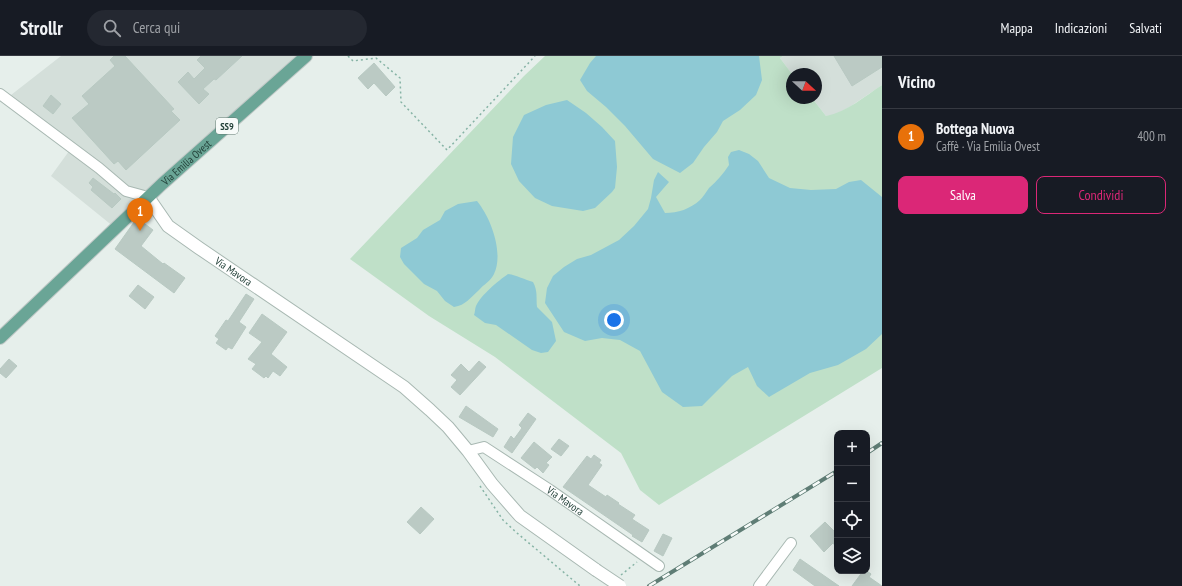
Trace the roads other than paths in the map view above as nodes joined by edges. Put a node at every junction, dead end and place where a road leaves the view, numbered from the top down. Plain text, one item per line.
1 (306, 56) edge
2 (0, 94) edge
3 (148, 197) junction
4 (0, 338) edge
5 (468, 451) junction
6 (791, 543) dead end
7 (659, 566) dead end
8 (620, 586) edge
9 (759, 586) edge

1 - 3 main road, Via Emilia Ovest / SS9
2 - 3 street
3 - 4 main road, Via Emilia Ovest / SS9
3 - 5 street, Via Mavora
5 - 7 street, Via Mavora
5 - 8 street, Via Mavora, bridge
6 - 9 street

